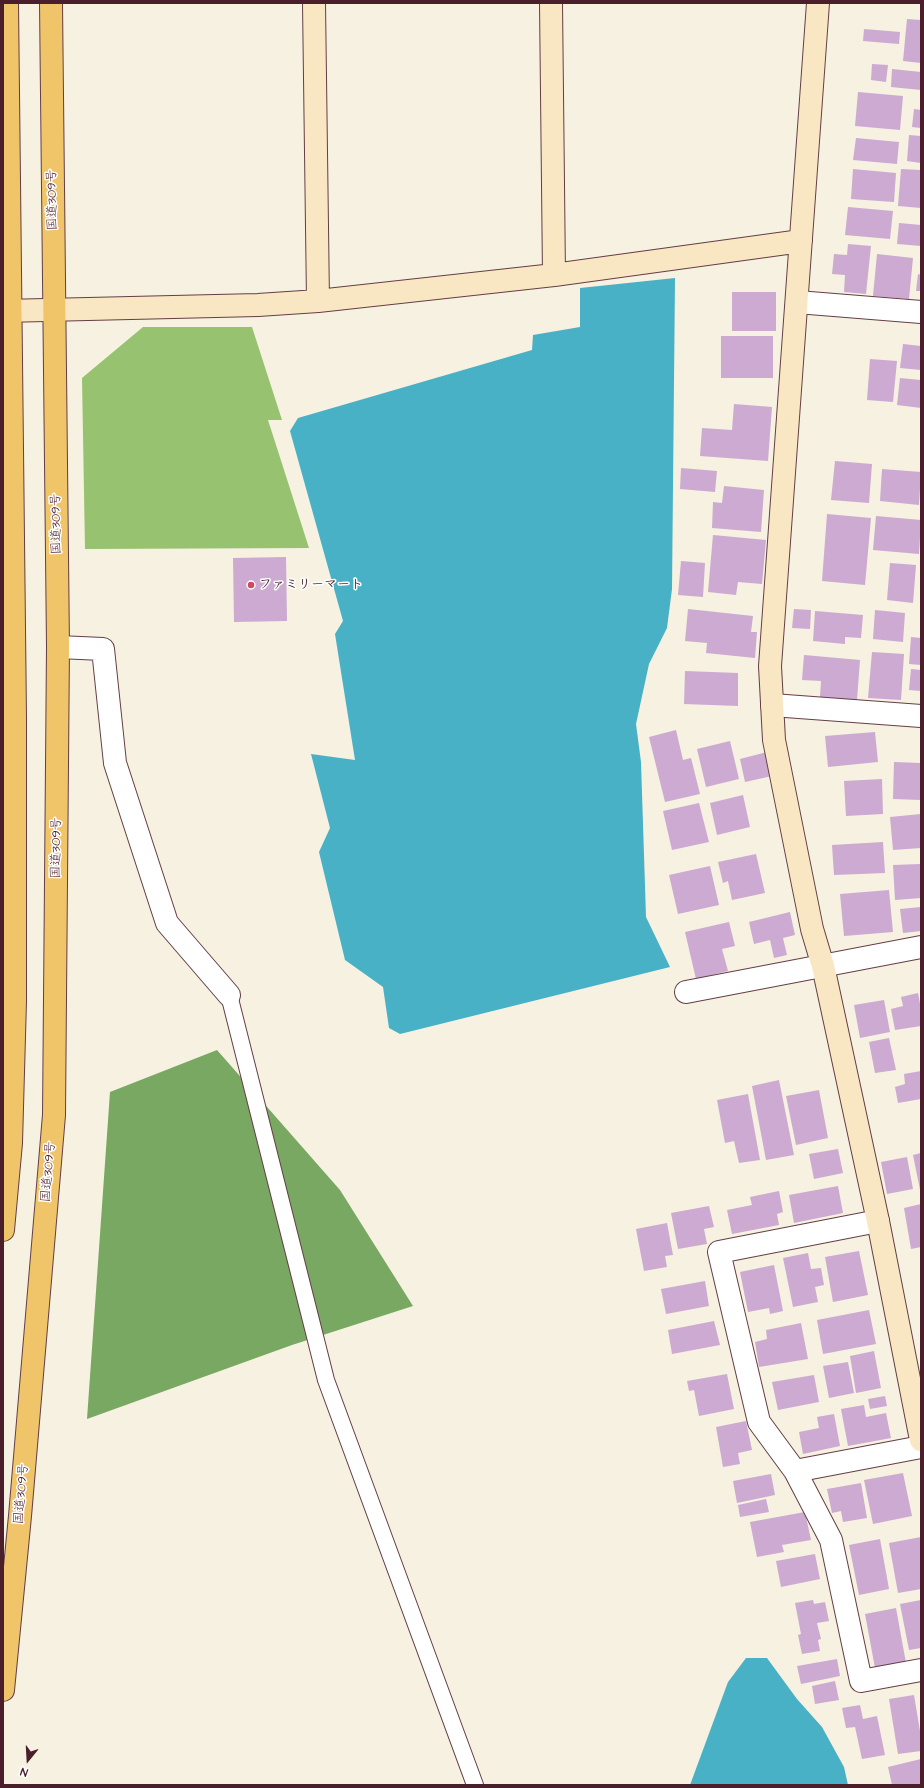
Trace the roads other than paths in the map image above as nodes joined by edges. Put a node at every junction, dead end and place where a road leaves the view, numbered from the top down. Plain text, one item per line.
1 (6, 3) edge
2 (51, 3) edge
3 (314, 3) edge
4 (551, 3) edge
5 (818, 3) edge
6 (801, 241) junction
7 (554, 275) junction
8 (318, 301) junction
9 (796, 302) junction
10 (54, 309) junction
11 (7, 311) edge
12 (921, 312) edge
13 (58, 647) junction
14 (772, 705) junction
15 (921, 716) edge
16 (921, 946) edge
17 (823, 966) junction
18 (686, 992) dead end
19 (229, 995) joint
20 (7, 1145) edge
21 (878, 1222) junction
22 (3, 1230) edge
23 (921, 1440) edge
24 (921, 1447) edge
25 (795, 1471) junction
26 (921, 1670) edge
27 (3, 1690) edge
28 (475, 1785) edge

1 - 11 highway
2 - 10 highway, 国道309号
3 - 8 street
4 - 7 street
5 - 6 street
6 - 7 street
6 - 9 street
7 - 8 street
8 - 10 street
9 - 12 street
9 - 14 street
10 - 11 street
10 - 13 highway, 国道309号
11 - 20 highway
13 - 19 street
13 - 27 highway, 国道309号
14 - 15 street
14 - 17 street
16 - 17 street
17 - 18 street
17 - 21 street
19 - 28 lane
20 - 22 highway
21 - 23 street
21 - 25 street
24 - 25 street
25 - 26 street

